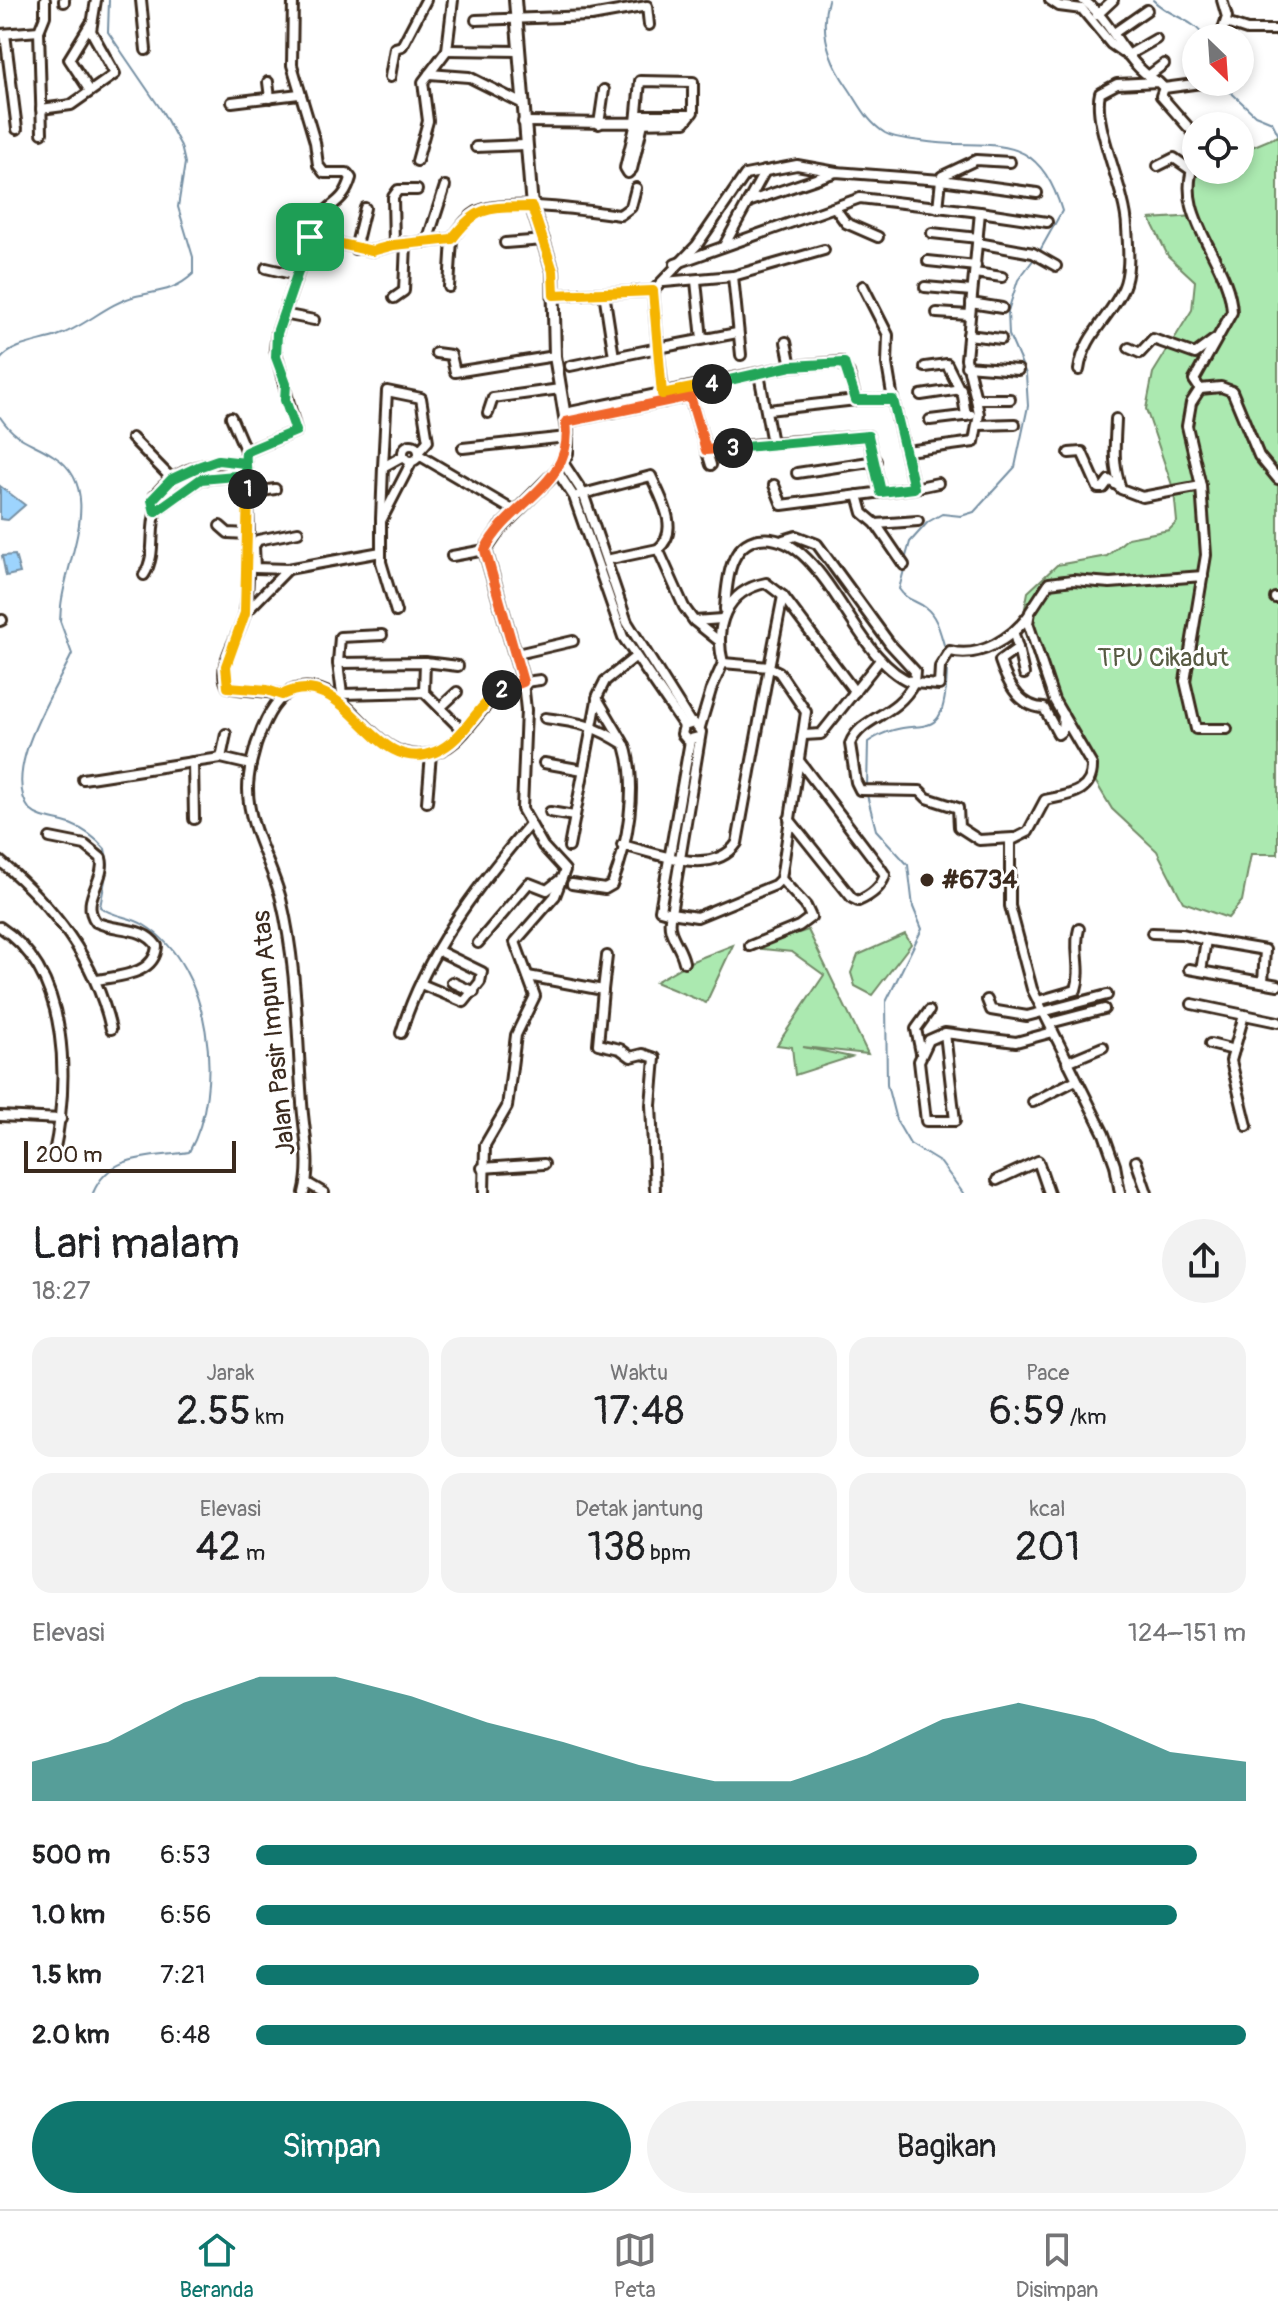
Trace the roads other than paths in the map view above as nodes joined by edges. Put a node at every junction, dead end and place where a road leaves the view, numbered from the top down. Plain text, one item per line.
1 (45, 0) edge
2 (96, 0) edge
3 (141, 0) edge
4 (293, 0) edge
5 (426, 0) edge
6 (453, 0) edge
7 (515, 0) edge
8 (1050, 0) edge
9 (1083, 0) edge
10 (1113, 0) edge
11 (1223, 0) edge
12 (1147, 10) dead end
13 (1097, 15) junction
14 (476, 20) dead end
15 (517, 20) junction
16 (91, 23) junction
17 (1226, 23) joint
18 (649, 25) dead end
19 (1278, 30) edge
20 (39, 31) junction
21 (1114, 33) junction
22 (3, 34) edge
23 (1156, 39) dead end
24 (146, 50) dead end
25 (447, 50) junction
26 (518, 51) junction
27 (1128, 55) junction
28 (1164, 64) dead end
29 (429, 74) junction
30 (1148, 76) junction
31 (390, 77) dead end
32 (268, 82) dead end
33 (1182, 84) edge
34 (1161, 85) junction
35 (604, 90) dead end
36 (90, 91) junction
37 (299, 94) junction
38 (270, 98) junction
39 (232, 102) dead end
40 (521, 103) junction
41 (41, 109) junction
42 (640, 119) junction
43 (1182, 121) edge
44 (523, 122) junction
45 (599, 124) junction
46 (17, 129) dead end
47 (42, 133) dead end
48 (525, 145) junction
49 (476, 147) dead end
50 (417, 161) dead end
51 (1010, 162) dead end
52 (1182, 164) edge
53 (1158, 166) dead end
54 (765, 171) junction
55 (836, 172) junction
56 (941, 180) junction
57 (1192, 184) edge
58 (445, 186) dead end
59 (636, 188) dead end
60 (417, 190) dead end
61 (1037, 193) dead end
62 (748, 202) junction
63 (532, 207) junction
64 (365, 208) dead end
65 (835, 208) junction
66 (938, 208) junction
67 (980, 212) junction
68 (1047, 222) dead end
69 (932, 233) dead end
70 (310, 237) junction
71 (878, 237) dead end
72 (452, 239) junction
73 (544, 240) junction
74 (978, 241) junction
75 (427, 242) junction
76 (406, 243) junction
77 (505, 243) dead end
78 (725, 244) junction
79 (394, 245) junction
80 (355, 249) junction
81 (824, 250) dead end
82 (928, 261) dead end
83 (675, 264) junction
84 (1052, 265) dead end
85 (266, 268) dead end
86 (975, 270) junction
87 (296, 275) junction
88 (733, 276) junction
89 (1002, 277) dead end
90 (696, 281) junction
91 (664, 282) junction
92 (863, 286) dead end
93 (449, 287) dead end
94 (925, 287) dead end
95 (653, 291) junction
96 (972, 291) junction
97 (554, 295) junction
98 (394, 298) dead end
99 (605, 299) dead end
100 (971, 303) junction
101 (1002, 308) dead end
102 (937, 313) dead end
103 (283, 314) junction
104 (969, 315) junction
105 (314, 320) dead end
106 (737, 333) junction
107 (968, 335) junction
108 (1217, 337) junction
109 (702, 339) junction
110 (1001, 339) dead end
111 (786, 342) dead end
112 (658, 348) junction
113 (1129, 348) dead end
114 (436, 353) dead end
115 (741, 355) dead end
116 (555, 356) junction
117 (614, 357) junction
118 (570, 366) dead end
119 (791, 366) junction
120 (966, 366) junction
121 (925, 367) dead end
122 (1018, 370) dead end
123 (1079, 370) dead end
124 (759, 374) junction
125 (560, 389) junction
126 (961, 389) junction
127 (1200, 389) junction
128 (689, 393) junction
129 (921, 395) dead end
130 (663, 398) junction
131 (976, 399) junction
132 (1010, 399) dead end
133 (856, 400) junction
134 (893, 400) junction
135 (768, 410) junction
136 (488, 413) dead end
137 (979, 414) junction
138 (966, 416) junction
139 (231, 417) dead end
140 (566, 417) junction
141 (1116, 419) dead end
142 (930, 420) dead end
143 (1015, 424) dead end
144 (979, 425) junction
145 (567, 437) junction
146 (132, 438) dead end
147 (772, 443) junction
148 (463, 448) dead end
149 (706, 450) junction
150 (907, 451) junction
151 (246, 452) junction
152 (1069, 453) dead end
153 (413, 456) junction
154 (876, 461) junction
155 (245, 463) junction
156 (711, 465) dead end
157 (559, 466) junction
158 (383, 467) junction
159 (797, 473) dead end
160 (247, 475) junction
161 (172, 479) junction
162 (1278, 479) edge
163 (938, 483) dead end
164 (774, 485) dead end
165 (1201, 486) junction
166 (914, 488) junction
167 (275, 489) dead end
168 (1121, 489) junction
169 (881, 492) junction
170 (248, 493) junction
171 (579, 495) junction
172 (858, 495) junction
173 (155, 512) junction
174 (516, 512) junction
175 (381, 521) junction
176 (918, 521) dead end
177 (876, 524) junction
178 (220, 526) dead end
179 (298, 532) dead end
180 (248, 534) junction
181 (783, 540) junction
182 (658, 549) junction
183 (485, 550) junction
184 (381, 552) junction
185 (452, 556) dead end
186 (603, 560) junction
187 (904, 565) dead end
188 (288, 569) junction
189 (144, 575) dead end
190 (1203, 576) junction
191 (783, 596) junction
192 (725, 609) junction
193 (396, 612) dead end
194 (1030, 612) junction
195 (245, 613) junction
196 (722, 619) junction
197 (694, 621) junction
198 (1014, 634) junction
199 (382, 635) dead end
200 (573, 641) dead end
201 (720, 642) junction
202 (1018, 648) junction
203 (517, 654) junction
204 (635, 657) junction
205 (880, 660) junction
206 (425, 662) junction
207 (338, 663) junction
208 (723, 663) junction
209 (458, 666) dead end
210 (769, 667) junction
211 (1024, 674) dead end
212 (540, 680) dead end
213 (523, 682) junction
214 (914, 683) junction
215 (424, 692) junction
216 (457, 692) dead end
217 (855, 692) junction
218 (282, 695) junction
219 (597, 698) junction
220 (441, 707) junction
221 (1063, 714) junction
222 (545, 718) dead end
223 (687, 724) junction
224 (591, 725) junction
225 (1227, 729) dead end
226 (464, 732) junction
227 (226, 734) dead end
228 (697, 735) junction
229 (804, 735) junction
230 (625, 745) junction
231 (431, 754) junction
232 (221, 758) junction
233 (193, 762) junction
234 (800, 762) junction
235 (544, 763) dead end
236 (251, 765) junction
237 (583, 770) junction
238 (83, 779) dead end
239 (427, 802) dead end
240 (550, 812) dead end
241 (574, 816) junction
242 (194, 819) dead end
243 (789, 819) junction
244 (530, 824) junction
245 (50, 838) dead end
246 (1013, 838) junction
247 (622, 845) junction
248 (569, 847) dead end
249 (675, 857) junction
250 (0, 861) edge
251 (565, 875) junction
252 (781, 879) junction
253 (572, 884) dead end
254 (671, 913) junction
255 (0, 927) edge
256 (1079, 929) dead end
257 (1152, 933) dead end
258 (1206, 940) junction
259 (478, 943) dead end
260 (750, 946) dead end
261 (439, 951) junction
262 (607, 956) dead end
263 (684, 962) dead end
264 (1189, 969) dead end
265 (1201, 971) junction
266 (528, 976) junction
267 (97, 980) junction
268 (452, 982) dead end
269 (1263, 982) junction
270 (421, 984) junction
271 (1278, 985) edge
272 (603, 990) junction
273 (474, 992) junction
274 (1107, 995) dead end
275 (987, 1000) dead end
276 (1038, 1001) junction
277 (1192, 1004) dead end
278 (1104, 1009) dead end
279 (929, 1011) dead end
280 (1047, 1013) junction
281 (1244, 1015) junction
282 (1278, 1022) edge
283 (1052, 1028) junction
284 (111, 1029) dead end
285 (401, 1033) dead end
286 (945, 1033) junction
287 (918, 1036) junction
288 (929, 1040) junction
289 (1210, 1044) dead end
290 (1103, 1047) dead end
291 (1234, 1050) junction
292 (921, 1053) junction
293 (1067, 1062) junction
294 (1076, 1080) junction
295 (1033, 1102) dead end
296 (0, 1116) edge
297 (61, 1119) junction
298 (1247, 1126) dead end
299 (53, 1158) dead end
300 (1136, 1161) dead end
301 (544, 1164) dead end
302 (482, 1168) junction
303 (997, 1180) dead end
304 (307, 1183) junction
305 (655, 1189) dead end
306 (304, 1193) edge
307 (324, 1193) edge
308 (484, 1193) edge
309 (1049, 1193) edge
310 (1120, 1193) edge
311 (1147, 1193) edge

1 - 20 street
2 - 16 street
3 - 24 street
4 - 37 street
5 - 31 street
6 - 25 street
7 - 15 street
8 - 27 street
9 - 13 street
10 - 13 street
11 - 17 street
12 - 21 street
13 - 21 street
14 - 15 street
15 - 18 street
15 - 26 street
16 - 36 street
16 - 36 street
17 - 19 street
20 - 22 street
20 - 41 street
21 - 27 street
22 - 46 street
23 - 27 street
25 - 26 street
25 - 29 street
26 - 40 street
27 - 30 street
28 - 30 street
29 - 40 street
29 - 50 street
30 - 34 street
32 - 38 street
33 - 34 street
34 - 43 street
34 - 123 street
35 - 45 street
36 - 41 street
37 - 38 street
37 - 70 street
38 - 39 street
40 - 44 street
41 - 47 street
42 - 42 street
42 - 42 street
42 - 45 street
44 - 45 street
44 - 48 street
48 - 49 street
48 - 63 street
51 - 56 street
52 - 53 street
54 - 55 street
54 - 62 street
54 - 83 street
55 - 56 street
55 - 62 street
56 - 61 street
56 - 66 street
57 - 108 street
58 - 75 street
59 - 63 street
60 - 79 street
62 - 78 street
63 - 72 street
63 - 73 street
64 - 80 street
65 - 66 street
65 - 71 street
65 - 78 street
66 - 67 street
67 - 68 street
67 - 74 street
69 - 74 street
70 - 80 street
70 - 87 street
72 - 75 street
72 - 93 street
73 - 77 street
73 - 97 street
74 - 84 street
74 - 86 street
75 - 76 street
76 - 79 street
76 - 98 street
78 - 83 street
79 - 80 street
81 - 88 street
82 - 86 street
83 - 91 street
85 - 87 street
86 - 89 street
86 - 96 street
87 - 103 street
88 - 90 street
88 - 106 street
90 - 91 street
90 - 109 street
91 - 95 street
92 - 134 street
94 - 96 street
95 - 97 street
95 - 112 street
96 - 100 street
97 - 116 street
99 - 117 street
100 - 101 street
100 - 104 street
102 - 104 street
103 - 105 street
103 - 151 street
104 - 107 street
106 - 109 street
106 - 115 street
107 - 110 street
107 - 120 street
108 - 113 street
108 - 127 street
109 - 112 street
111 - 119 street
112 - 117 street
112 - 130 street
114 - 116 street
116 - 125 street
117 - 118 street
119 - 124 street
119 - 133 street
120 - 122 street
120 - 131 street
121 - 126 street
124 - 128 street
124 - 135 street
125 - 136 street
125 - 140 street
126 - 129 street
126 - 138 street
127 - 162 street
127 - 165 street
128 - 130 street
128 - 149 street
130 - 140 street
131 - 132 street
131 - 137 street
133 - 134 street
133 - 135 street
134 - 150 street
135 - 147 street
137 - 138 street
137 - 144 street
138 - 142 street
139 - 151 street
140 - 145 street
141 - 168 street
143 - 144 street
144 - 150 street
145 - 148 street
145 - 157 street
146 - 161 street
147 - 149 street
147 - 154 street
149 - 156 street
150 - 166 street
151 - 155 street
152 - 168 street
153 - 158 street
153 - 158 street
153 - 174 street
153 - 175 street
154 - 159 street
154 - 169 street
155 - 160 street
155 - 161 street
157 - 171 street
157 - 174 street
158 - 175 street
160 - 170 street
160 - 173 street
161 - 173 street
163 - 166 street
164 - 172 street
165 - 168 street
165 - 190 street
166 - 169 street
167 - 170 street
169 - 172 street
170 - 180 street
171 - 182 street
171 - 186 street
172 - 177 street
173 - 189 street
174 - 183 street
175 - 184 street
176 - 177 street
177 - 187 street
178 - 180 street
179 - 188 street
180 - 195 street
181 - 192 street
181 - 205 street
181 - 214 street
182 - 186 street
182 - 197 street
183 - 185 street
183 - 203 street
184 - 188 street
184 - 193 street
186 - 204 street
186 - 223 street
188 - 195 street
190 - 194 street
190 - 225 street
191 - 192 street
191 - 210 street
191 - 217 street
192 - 196 street
194 - 198 street
194 - 221 street
195 - 218 street
196 - 197 street
196 - 201 street
197 - 201 street
198 - 202 street
198 - 214 street
199 - 207 street
200 - 203 street
201 - 208 street
202 - 211 street
202 - 221 street
203 - 213 street
204 - 219 street
204 - 223 street
205 - 214 street
205 - 217 street
206 - 207 street
206 - 209 street
206 - 215 street
207 - 215 street
208 - 210 street
208 - 228 street
210 - 229 street
210 - 249 street
212 - 213 street
213 - 226 street
213 - 244 street
214 - 246 street
215 - 220 street
216 - 220 street
217 - 229 street
218 - 231 street
218 - 236 street, Jalan Pasir Impun Atas
219 - 224 street
219 - 230 street
220 - 226 street
221 - 246 street
222 - 224 street
223 - 228 street
223 - 228 street
224 - 230 street
224 - 237 street
226 - 231 street
227 - 232 street
228 - 249 street
229 - 234 street
230 - 247 street
231 - 239 street
232 - 233 street
232 - 236 street
233 - 238 street
233 - 242 street
234 - 243 street
234 - 243 street
235 - 237 street
236 - 304 street, Jalan Pasir Impun Atas
237 - 241 street
240 - 241 street
241 - 248 street
243 - 252 street
244 - 251 street
244 - 261 street
245 - 267 street
246 - 276 street
247 - 249 street
247 - 253 street
249 - 254 street
250 - 267 street
251 - 259 street
251 - 266 street
252 - 254 street
252 - 260 street
254 - 263 street
255 - 297 street
256 - 276 street
257 - 258 street
258 - 265 street
258 - 269 street
261 - 270 street
261 - 273 street
262 - 272 street
264 - 265 street
265 - 269 street
266 - 272 street
266 - 302 street
267 - 284 street
268 - 273 street
269 - 271 street
270 - 273 street
270 - 285 street
272 - 305 street
274 - 280 street
275 - 280 street
276 - 280 street
277 - 281 street
278 - 283 street
279 - 287 street
280 - 283 street
281 - 282 street
281 - 291 street
283 - 286 street
283 - 293 street
286 - 288 street
286 - 292 street
287 - 288 street
287 - 292 street
288 - 292 street
289 - 291 street
290 - 293 street
291 - 298 street
293 - 294 street
294 - 295 street
294 - 310 street
296 - 297 street
297 - 299 street
300 - 311 street
301 - 302 street
302 - 308 street
303 - 309 street
304 - 306 street, Jalan Pasir Impun Atas
304 - 307 street

